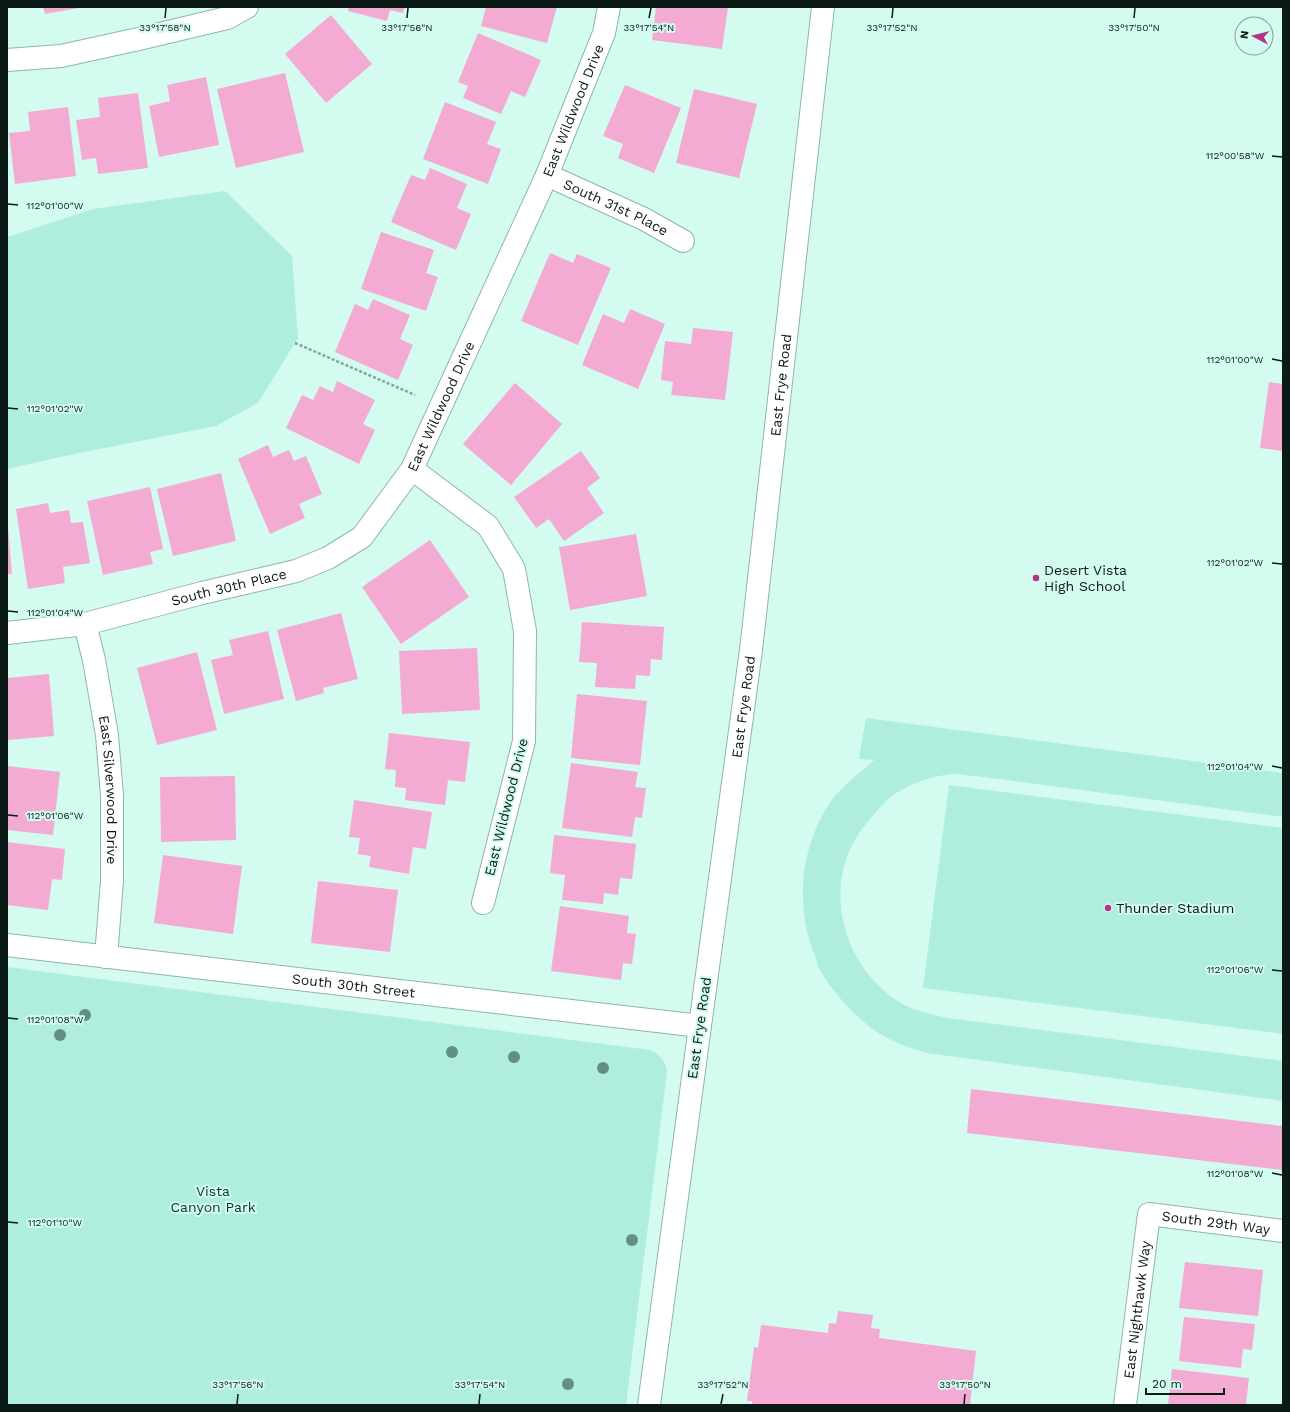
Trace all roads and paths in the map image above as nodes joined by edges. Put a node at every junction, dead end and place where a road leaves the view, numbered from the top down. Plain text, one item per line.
1 (247, 7) edge
2 (609, 7) edge
3 (823, 7) edge
4 (7, 60) edge
5 (547, 175) junction
6 (683, 242) dead end
7 (295, 342) dead end
8 (415, 395) dead end
9 (412, 469) junction
10 (85, 624) junction
11 (7, 633) edge
12 (483, 902) dead end
13 (7, 945) edge
14 (106, 957) junction
15 (700, 1026) junction
16 (1148, 1214) joint
17 (1283, 1231) edge
18 (649, 1405) edge
19 (1125, 1405) edge

1 - 4 street
2 - 5 street, East Wildwood Drive
3 - 15 street, East Frye Road
5 - 6 street, South 31st Place
5 - 9 street, East Wildwood Drive
7 - 8 path
9 - 10 street, South 30th Place
9 - 12 street, East Wildwood Drive
10 - 11 street, South 30th Place
10 - 14 street, East Silverwood Drive
13 - 14 street, South 30th Street
14 - 15 street, South 30th Street
15 - 18 street, East Frye Road
16 - 17 street, South 29th Way
16 - 19 street, East Nighthawk Way

